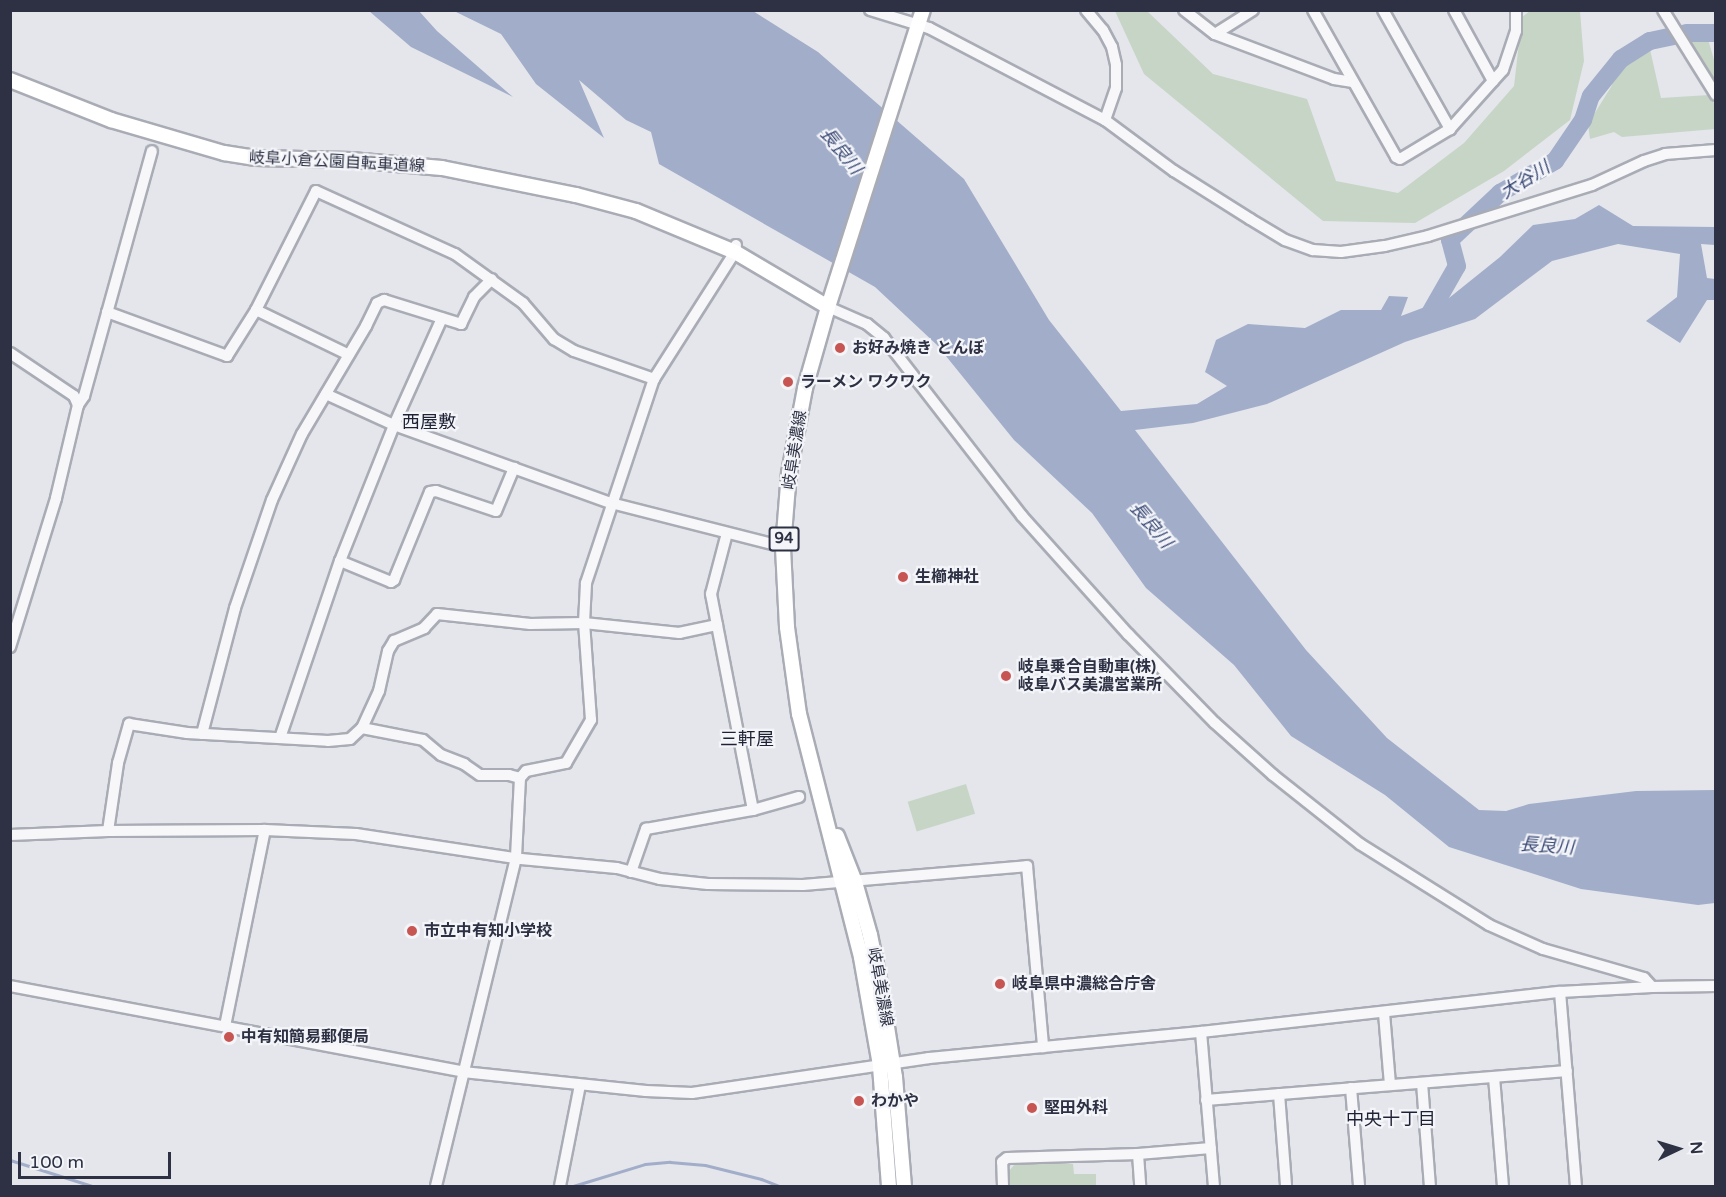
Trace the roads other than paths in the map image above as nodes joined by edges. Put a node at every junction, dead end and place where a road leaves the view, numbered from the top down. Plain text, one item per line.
1 (870, 10) edge
2 (923, 10) edge
3 (1086, 10) edge
4 (1184, 10) edge
5 (1253, 10) edge
6 (1313, 10) edge
7 (1383, 10) edge
8 (1454, 10) edge
9 (1516, 10) edge
10 (1663, 10) edge
11 (919, 25) junction
12 (1215, 34) junction
13 (10, 80) edge
14 (1493, 81) junction
15 (1353, 82) junction
16 (1716, 94) edge
17 (1105, 120) junction
18 (1450, 129) junction
19 (1716, 150) edge
20 (152, 151) dead end
21 (735, 249) junction
22 (492, 279) junction
23 (828, 307) junction
24 (256, 309) junction
25 (107, 312) junction
26 (442, 318) junction
27 (10, 353) edge
28 (349, 355) junction
29 (654, 379) junction
30 (326, 394) junction
31 (78, 405) junction
32 (394, 425) junction
33 (514, 468) junction
34 (611, 503) junction
35 (727, 533) junction
36 (783, 547) junction
37 (340, 561) junction
38 (584, 623) junction
39 (717, 625) junction
40 (10, 647) edge
41 (362, 728) junction
42 (202, 734) junction
43 (280, 738) junction
44 (520, 778) junction
45 (799, 797) dead end
46 (753, 810) junction
47 (265, 830) junction
48 (108, 831) junction
49 (10, 835) edge
50 (516, 857) junction
51 (632, 872) junction
52 (849, 882) junction
53 (10, 986) edge
54 (1716, 986) edge
55 (1652, 987) junction
56 (1560, 992) junction
57 (1384, 1013) junction
58 (225, 1026) junction
59 (1201, 1032) junction
60 (1043, 1047) junction
61 (886, 1064) junction
62 (1567, 1071) junction
63 (463, 1072) junction
64 (1494, 1077) junction
65 (1422, 1083) junction
66 (580, 1085) junction
67 (1390, 1085) junction
68 (1351, 1089) junction
69 (1279, 1094) junction
70 (1206, 1100) junction
71 (1210, 1148) junction
72 (1138, 1154) junction
73 (560, 1185) edge
74 (436, 1186) edge
75 (889, 1186) edge
76 (904, 1186) edge
77 (1003, 1186) edge
78 (1140, 1186) edge
79 (1214, 1186) edge
80 (1286, 1186) edge
81 (1359, 1186) edge
82 (1430, 1186) edge
83 (1503, 1186) edge
84 (1576, 1186) edge

1 - 11 street
2 - 11 main road, 岐阜美濃線 / 94
3 - 17 street
4 - 12 street
5 - 12 street
6 - 15 street
7 - 18 street
8 - 14 street
9 - 14 street
10 - 16 street
11 - 17 street
11 - 23 main road, 岐阜美濃線 / 94
12 - 15 street
13 - 21 main road, 岐阜小倉公園自転車道線
14 - 18 street
15 - 18 street
17 - 19 street
20 - 25 street
21 - 23 main road, 岐阜小倉公園自転車道線
21 - 29 street
22 - 24 street
22 - 26 street
22 - 29 street
23 - 36 main road, 岐阜美濃線 / 94
23 - 55 street
24 - 25 street
24 - 28 street
25 - 31 street
26 - 28 street
26 - 32 street
27 - 31 street
28 - 30 street
29 - 34 street
30 - 32 street
30 - 42 street
31 - 40 street
32 - 33 street
32 - 37 street
33 - 34 street
33 - 37 street
34 - 35 street
34 - 38 street
35 - 36 street
35 - 39 street
36 - 52 main road, 岐阜美濃線 / 94
37 - 43 street
38 - 39 street
38 - 41 street
38 - 44 street
39 - 46 street
41 - 43 street
41 - 44 street
42 - 43 street
42 - 48 street
44 - 50 street
45 - 46 street
46 - 51 street
47 - 48 street
47 - 50 street
47 - 58 street
48 - 49 street
50 - 51 street
50 - 63 street
51 - 52 street
52 - 60 street
52 - 61 main road, 岐阜美濃線 / 94
53 - 58 street
54 - 55 street
55 - 56 street
56 - 57 street
56 - 62 street
57 - 59 street
57 - 67 street
58 - 63 street
59 - 60 street
59 - 70 street
60 - 61 street
61 - 66 street
61 - 75 main road, 岐阜美濃線 / 94
61 - 76 main road, 岐阜美濃線 / 94
62 - 64 street
62 - 84 street
63 - 66 street
63 - 74 street
64 - 65 street
64 - 83 street
65 - 67 street
65 - 82 street
66 - 73 street
67 - 68 street
68 - 69 street
68 - 81 street
69 - 70 street
69 - 80 street
70 - 71 street
71 - 72 street
71 - 79 street
72 - 77 street
72 - 78 street

